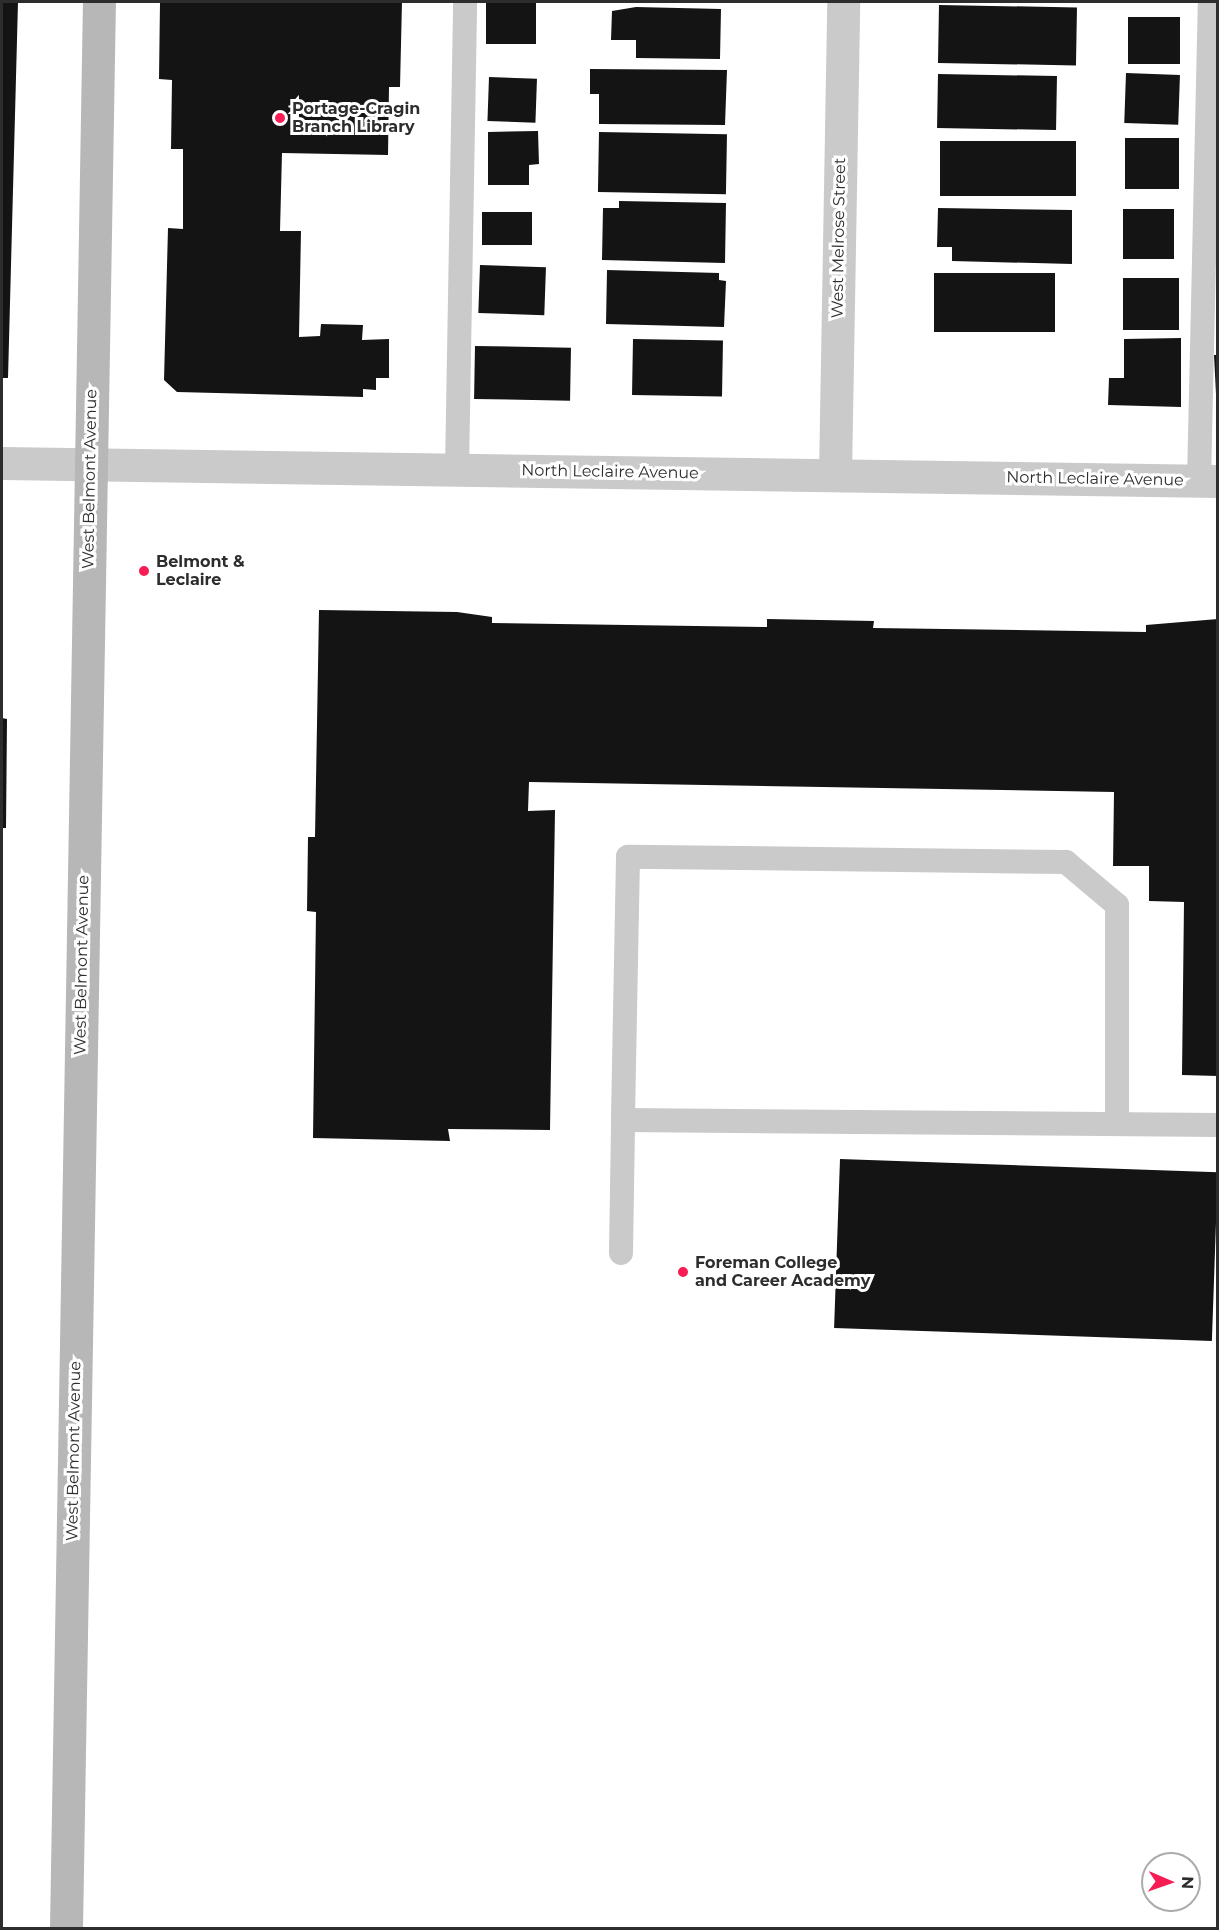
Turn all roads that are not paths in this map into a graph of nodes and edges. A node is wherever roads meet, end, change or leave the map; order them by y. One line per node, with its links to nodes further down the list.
1 (99, 2): 6 (main road, West Belmont Avenue)
2 (465, 2): 7 (lane)
3 (843, 2): 8 (street, West Melrose Street)
4 (1210, 2): 9 (lane)
5 (2, 463): 6 (street, North Leclaire Avenue)
6 (91, 463): 7 (street, North Leclaire Avenue); 14 (main road, West Belmont Avenue)
7 (457, 470): 8 (street, North Leclaire Avenue)
8 (835, 475): 9 (street, North Leclaire Avenue)
9 (1208, 480)
10 (623, 1120): 11 (lane); 11 (lane); 13 (lane)
11 (1118, 1122): 12 (lane)
12 (1218, 1125)
13 (621, 1253)
14 (66, 1929)

